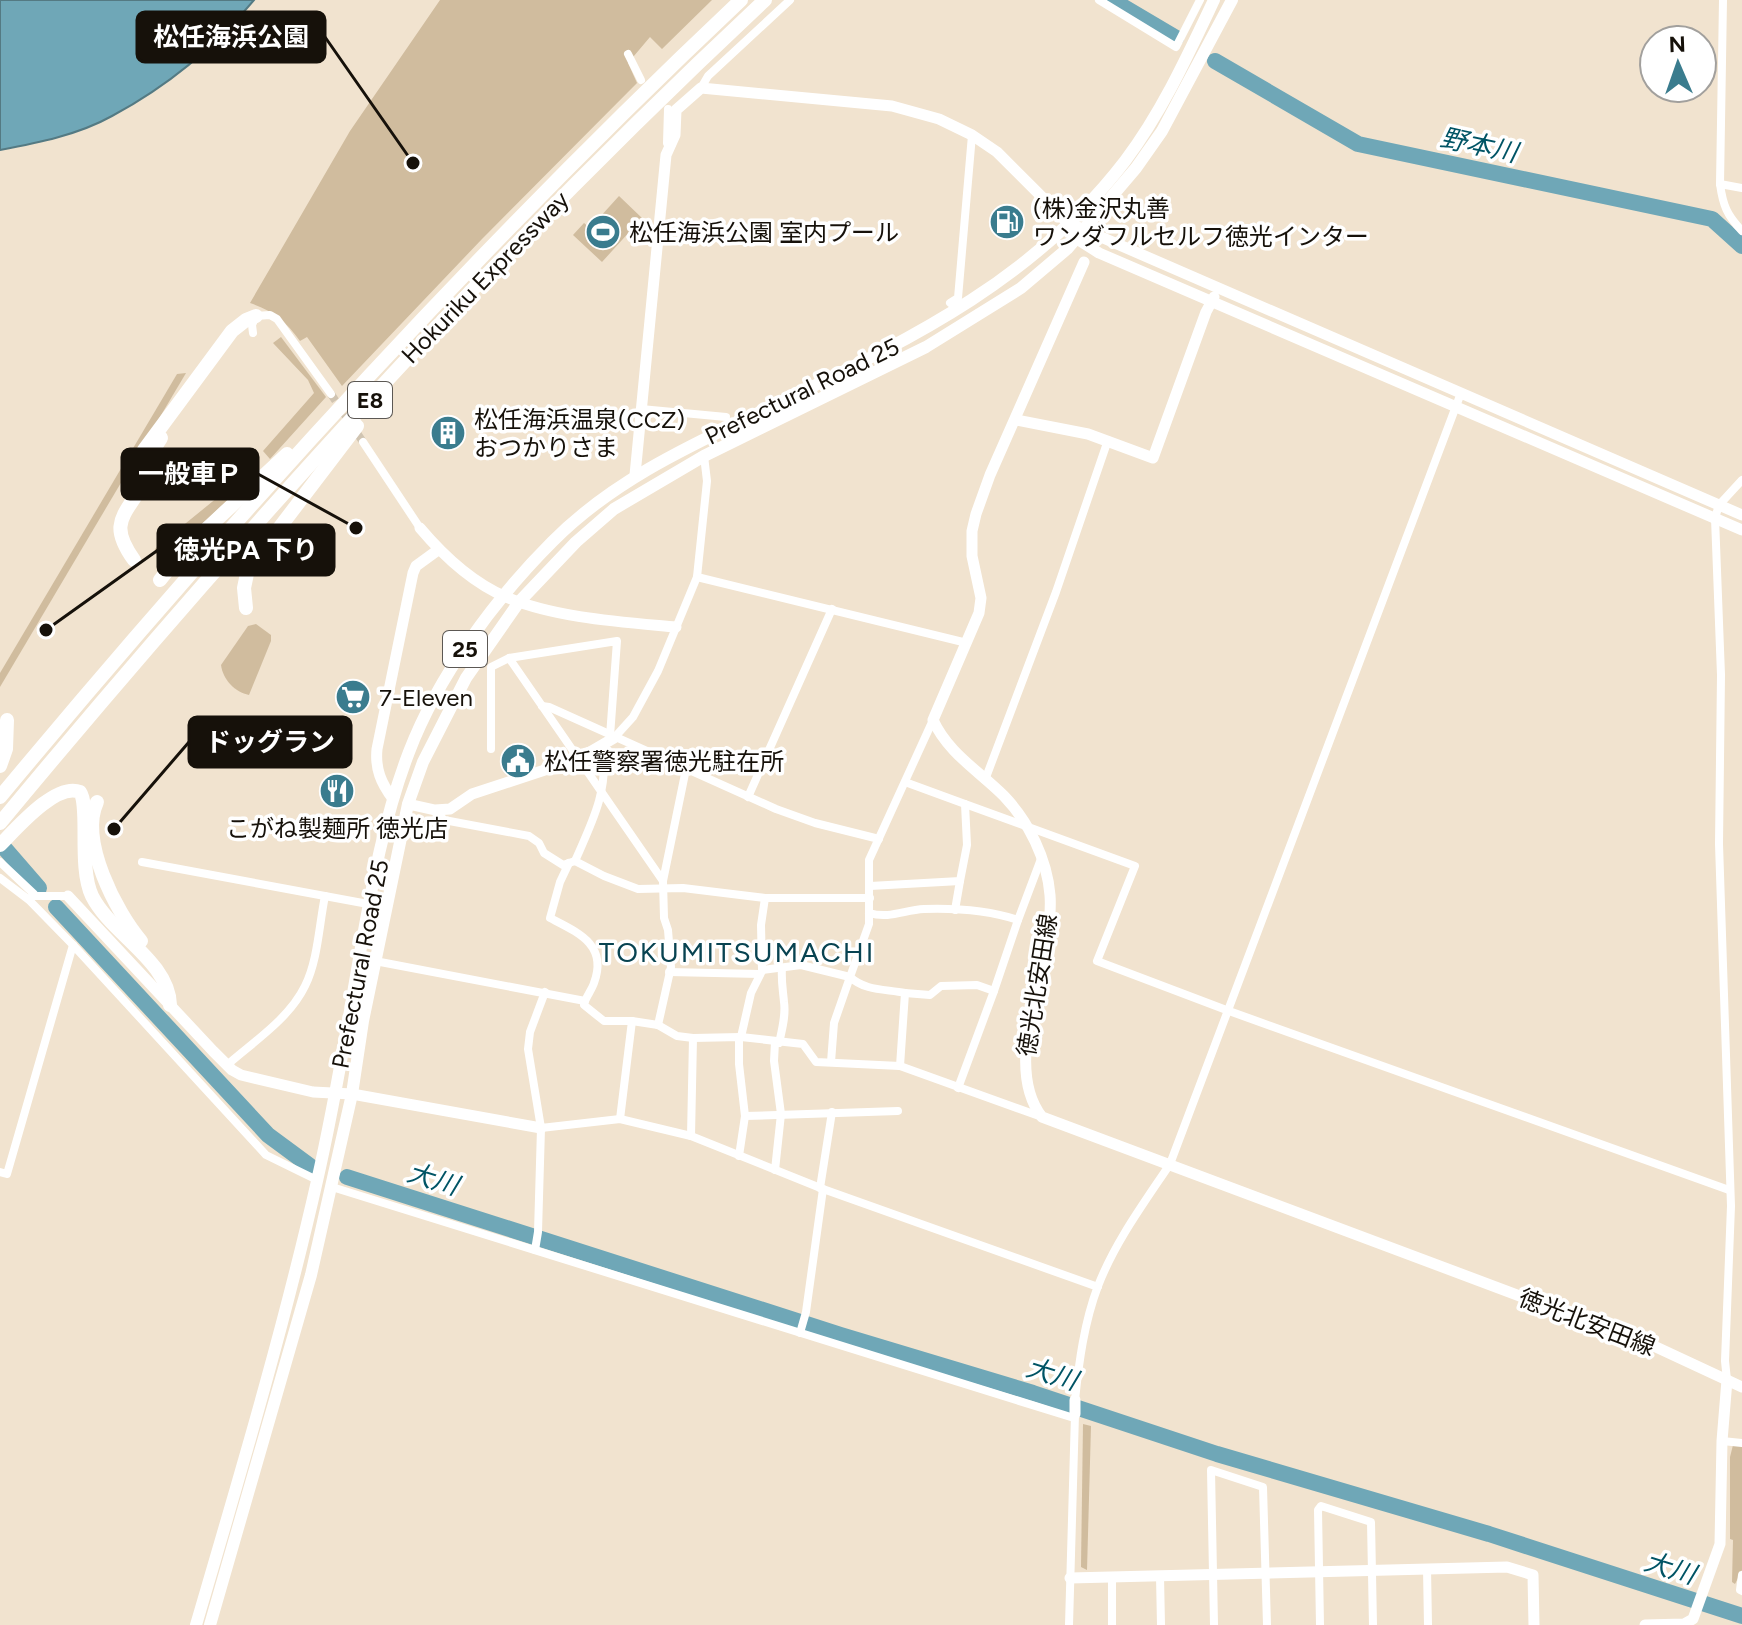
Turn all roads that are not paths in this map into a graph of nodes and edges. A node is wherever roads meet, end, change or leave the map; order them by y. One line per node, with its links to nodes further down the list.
1 (741, 0): 22 (highway, Hokuriku Expressway / E8)
2 (765, 0): 25 (highway, Hokuriku Expressway / E8)
3 (790, 0): 11 (street)
4 (1099, 0): 5 (street)
5 (1200, 0)
6 (1214, 0): 17 (main road, Prefectural Road 25 / 25)
7 (1232, 0): 19 (main road, Prefectural Road 25 / 25)
8 (1723, 0): 15 (street)
9 (628, 54): 10 (street)
10 (641, 80)
11 (701, 88): 13 (street); 14 (street)
12 (668, 109): 14 (street)
13 (972, 135): 17 (street); 24 (street)
14 (673, 144): 31 (street)
15 (1720, 184): 16 (street); 18 (street)
16 (1742, 188)
17 (1070, 225): 19 (street); 38 (main road, Prefectural Road 25 / 25)
18 (1742, 231)
19 (1080, 234): 21 (street); 23 (street); 36 (main road, Prefectural Road 25 / 25)
20 (1084, 262): 33 (street)
21 (1219, 288): 23 (street); 28 (street)
22 (443, 297): 48 (highway); 69 (highway, Hokuriku Expressway / E8)
23 (1212, 301): 30 (street); 34 (street)
24 (950, 303)
25 (454, 308): 51 (highway); 76 (highway, Hokuriku Expressway / E8)
26 (256, 316): 27 (street); 29 (street); 37 (highway); 46 (highway)
27 (253, 333)
28 (1461, 393): 30 (street); 40 (street)
29 (331, 394)
30 (1454, 407): 42 (street); 108 (street)
31 (641, 409): 32 (street); 38 (street)
32 (726, 417)
33 (1016, 420): 34 (street); 56 (street)
34 (1108, 440): 66 (street)
35 (363, 442): 43 (street)
36 (704, 456): 47 (street); 50 (main road, Prefectural Road 25 / 25)
37 (185, 461)
38 (635, 475): 49 (main road, Prefectural Road 25 / 25)
39 (1742, 480): 40 (street)
40 (1719, 505): 41 (street); 42 (street)
41 (1742, 515)
42 (1715, 518): 44 (street); 135 (street)
43 (420, 528): 45 (street)
44 (1742, 530)
45 (438, 550): 49 (street); 71 (street)
46 (134, 560)
47 (697, 577): 52 (street); 54 (street)
48 (160, 580)
49 (503, 596): 50 (street); 71 (main road, Prefectural Road 25 / 25)
50 (519, 602): 53 (street); 73 (main road, Prefectural Road 25 / 25)
51 (246, 608)
52 (832, 609): 56 (street); 70 (street)
53 (618, 621): 54 (street); 55 (street)
54 (676, 627): 61 (street)
55 (617, 641): 57 (street); 61 (street)
56 (967, 643): 60 (street)
57 (509, 658): 58 (street); 62 (street)
58 (542, 706): 61 (street); 63 (street)
59 (7, 720): 64 (highway)
60 (933, 720): 66 (street, 徳光北安田線); 67 (street)
61 (610, 740): 63 (street); 65 (street); 68 (street)
62 (491, 749)
63 (578, 759): 68 (street); 75 (street)
64 (0, 766)
65 (686, 769): 70 (street); 86 (street)
66 (985, 780): 77 (street, 徳光北安田線)
67 (905, 782): 74 (street); 78 (street)
68 (602, 794): 83 (street); 86 (street)
69 (0, 797)
70 (748, 797): 78 (street)
71 (393, 799): 93 (main road, Prefectural Road 25 / 25)
72 (97, 802): 107 (highway)
73 (408, 804): 75 (street); 98 (main road, Prefectural Road 25 / 25)
74 (965, 804): 77 (street); 85 (street)
75 (435, 810): 83 (street)
76 (0, 823)
77 (1026, 824): 80 (street, 徳光北安田線); 108 (street)
78 (879, 839): 87 (street)
79 (4, 842): 107 (highway)
80 (1041, 859): 96 (street); 124 (street, 徳光北安田線)
81 (0, 862): 90 (street)
82 (142, 862): 89 (street)
83 (572, 862): 86 (street); 106 (street)
84 (0, 878): 90 (street)
85 (960, 881): 87 (street); 94 (street)
86 (663, 885): 91 (street); 100 (street)
87 (870, 886): 92 (street)
88 (68, 896): 90 (street); 107 (street)
89 (325, 896): 93 (street); 115 (street)
90 (31, 897): 97 (street)
91 (765, 898): 92 (street); 101 (street)
92 (870, 898): 95 (street)
93 (368, 904): 118 (main road, Prefectural Road 25 / 25)
94 (955, 910): 95 (street); 96 (street)
95 (869, 913): 102 (street)
96 (1018, 920): 103 (street)
97 (73, 945): 131 (street); 132 (street)
98 (375, 961): 104 (street); 119 (main road, Prefectural Road 25 / 25)
99 (782, 968): 101 (street); 102 (street); 113 (street)
100 (669, 972): 101 (street); 110 (street)
101 (761, 972): 111 (street)
102 (850, 977): 105 (street); 114 (street)
103 (994, 991): 105 (street); 117 (street)
104 (545, 992): 106 (street); 126 (street)
105 (905, 993): 116 (street)
106 (585, 1001): 109 (street)
107 (170, 1005): 115 (street)
108 (1229, 1011): 129 (street); 135 (street)
109 (632, 1021): 110 (street); 125 (street)
110 (658, 1025): 112 (street)
111 (740, 1037): 112 (street); 113 (street); 123 (street)
112 (693, 1038): 127 (street)
113 (777, 1043): 114 (street); 122 (street)
114 (831, 1062): 116 (street)
115 (227, 1065): 118 (street)
116 (900, 1066): 117 (street)
117 (958, 1088): 124 (street)
118 (335, 1093): 119 (street); 132 (main road, Prefectural Road 25 / 25)
119 (352, 1094): 126 (street); 133 (main road, Prefectural Road 25 / 25)
120 (898, 1111): 121 (street)
121 (832, 1112): 122 (street); 134 (street)
122 (781, 1114): 123 (street); 130 (street)
123 (745, 1116): 128 (street)
124 (1042, 1117): 129 (street, 徳光北安田線)
125 (620, 1119): 126 (street); 127 (street)
126 (541, 1128): 136 (street)
127 (691, 1136): 128 (street)
128 (739, 1156): 130 (street)
129 (1170, 1164): 137 (street); 139 (street, 徳光北安田線)
130 (775, 1170): 134 (street)
131 (0, 1172)
132 (317, 1180): 156 (main road, Prefectural Road 25 / 25)
133 (332, 1187): 136 (street); 157 (main road, Prefectural Road 25 / 25)
134 (821, 1188): 137 (street); 138 (street)
135 (1729, 1190): 139 (street)
136 (535, 1247): 138 (street)
137 (1098, 1287): 141 (street)
138 (802, 1324): 142 (street)
139 (1727, 1380): 140 (street, 徳光北安田線); 143 (street)
140 (1742, 1387)
141 (1075, 1400): 142 (street)
142 (1075, 1416): 153 (street)
143 (1722, 1441): 144 (street); 155 (street)
144 (1742, 1443)
145 (1427, 1568): 146 (street); 165 (street); 166 (street)
146 (1372, 1569): 147 (street); 147 (street); 164 (street)
147 (1318, 1571): 148 (street); 163 (street)
148 (1266, 1572): 149 (street); 149 (street); 162 (street)
149 (1213, 1574): 151 (street); 161 (street)
150 (1742, 1575): 154 (street)
151 (1160, 1576): 152 (street); 160 (street)
152 (1112, 1577): 153 (street); 159 (street)
153 (1070, 1578): 158 (street)
154 (1742, 1591)
155 (1695, 1618): 167 (street)
156 (196, 1625)
157 (210, 1625)
158 (1069, 1625)
159 (1112, 1625)
160 (1161, 1625)
161 (1214, 1625)
162 (1267, 1625)
163 (1320, 1625)
164 (1373, 1625)
165 (1428, 1625)
166 (1534, 1625)
167 (1645, 1625)

